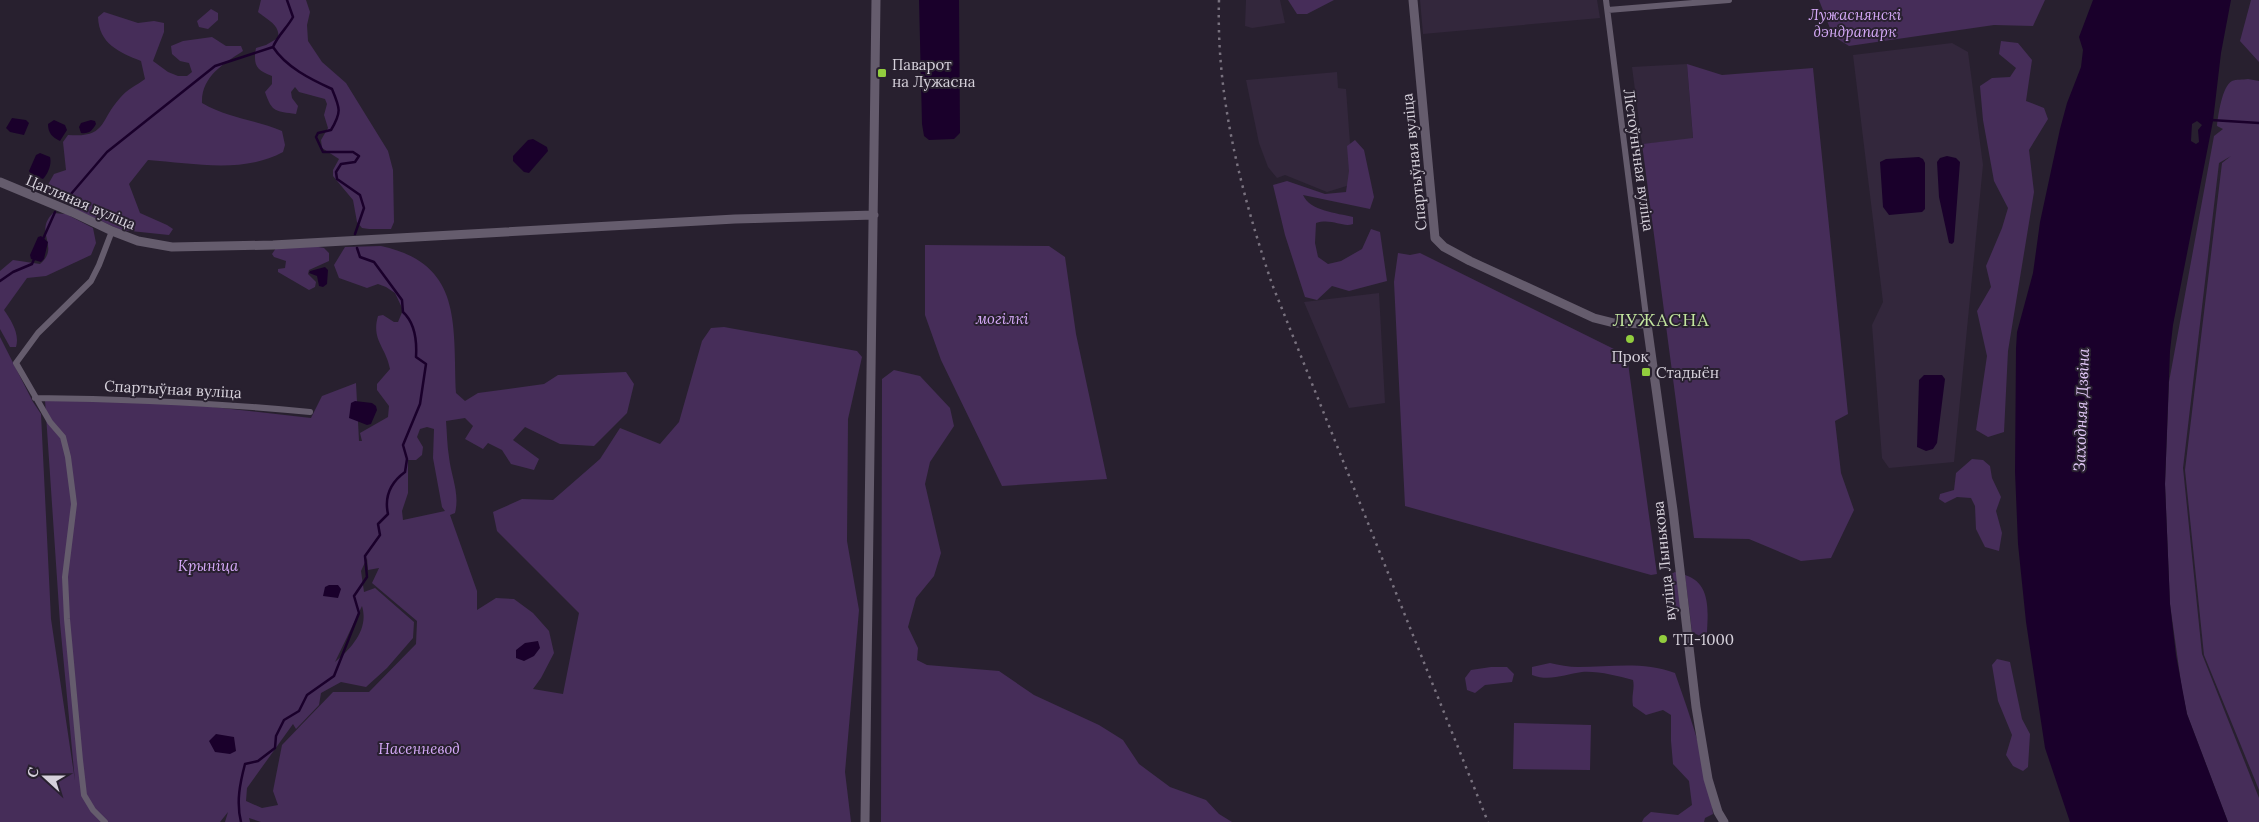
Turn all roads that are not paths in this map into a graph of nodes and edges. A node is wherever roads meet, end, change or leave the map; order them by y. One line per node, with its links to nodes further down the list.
1 (876, 0): 7 (street)
2 (1413, 0): 9 (street, Спартыўная вуліца)
3 (1606, 0): 5 (street, Лістоўнічная вуліца)
4 (1728, 0): 5 (street)
5 (1608, 10): 9 (street, Лістоўнічная вуліца)
6 (0, 182): 8 (street, Цагляная вуліца)
7 (874, 215): 8 (street, Цагляная вуліца); 13 (street)
8 (112, 232): 10 (street)
9 (1647, 324): 14 (street, вуліца Лынькова)
10 (35, 398): 11 (street, Спартыўная вуліца); 12 (street)
11 (310, 412)
12 (105, 822)
13 (865, 822)
14 (1724, 822)

